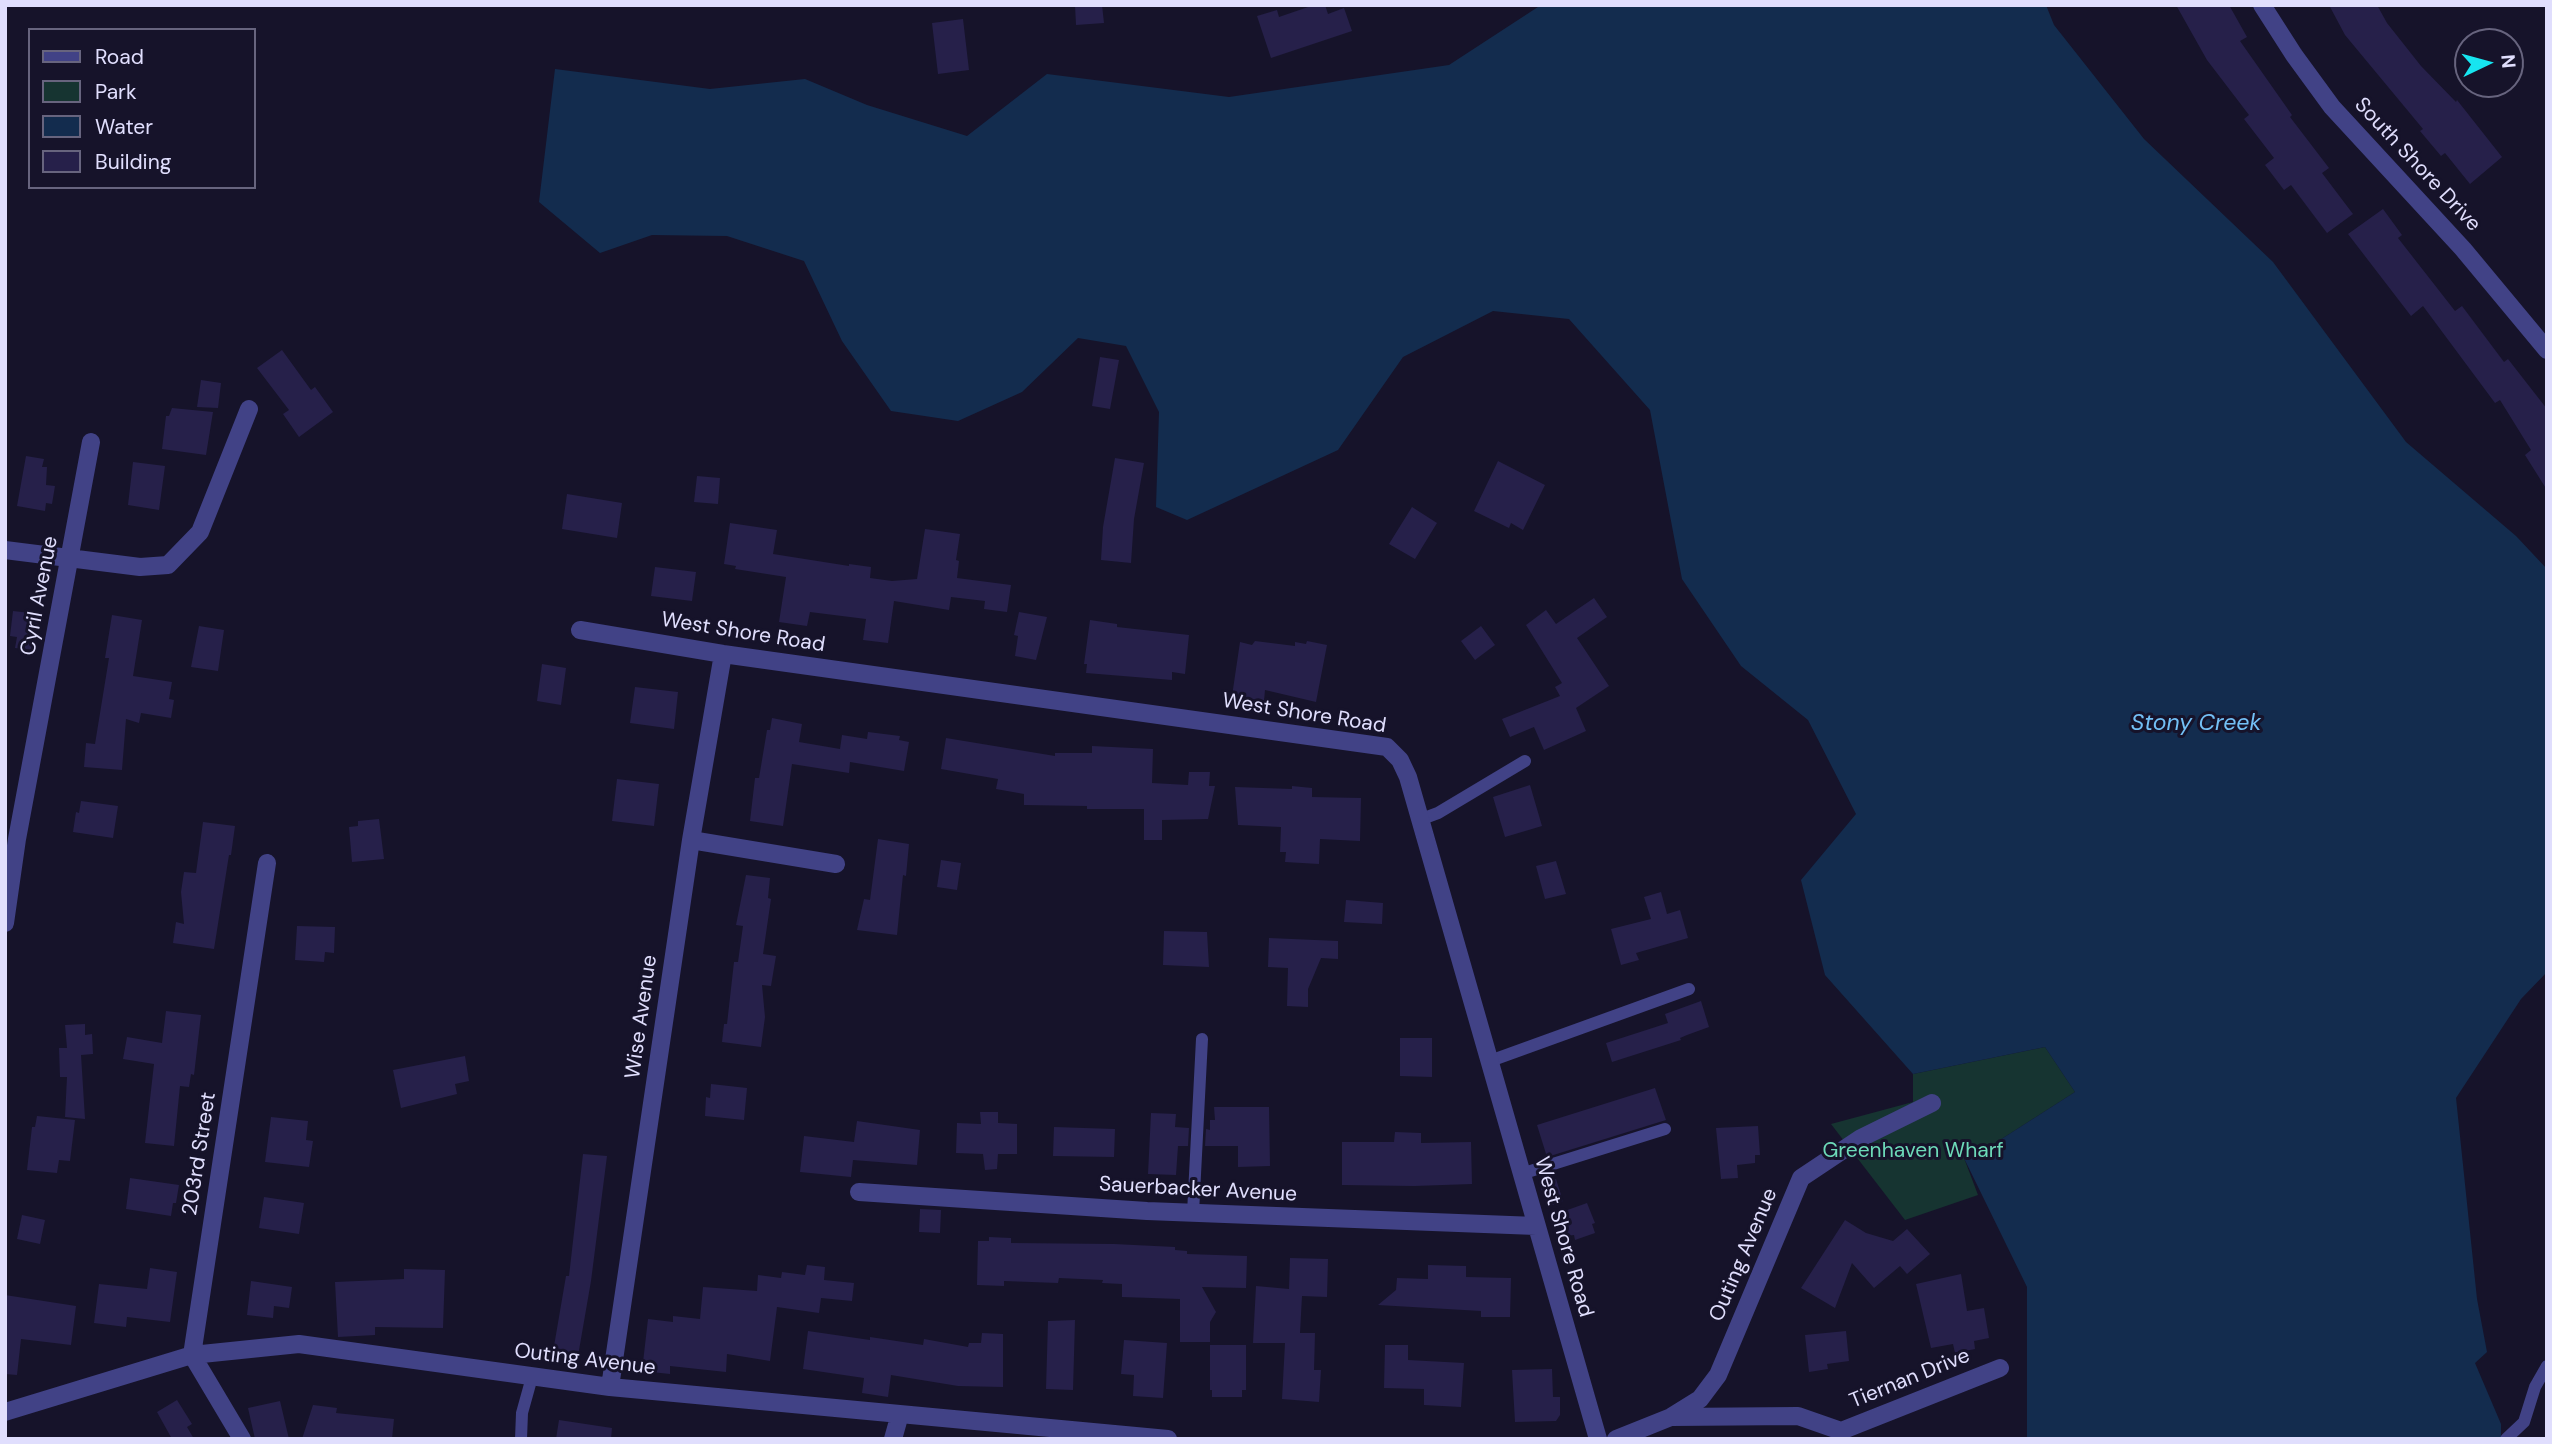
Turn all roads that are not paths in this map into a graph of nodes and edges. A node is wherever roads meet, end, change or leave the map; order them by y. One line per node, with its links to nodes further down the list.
1 (2262, 5): 2 (street, South Shore Drive)
2 (2547, 350)
3 (249, 409): 6 (street)
4 (91, 442): 6 (street, Cyril Avenue)
5 (5, 550): 6 (street)
6 (70, 559): 14 (street, Cyril Avenue)
7 (580, 630): 8 (street, West Shore Road)
8 (723, 654): 10 (street, West Shore Road); 11 (street, Wise Avenue)
9 (1525, 761): 10 (lane)
10 (1419, 820): 17 (street, West Shore Road)
11 (691, 840): 13 (street); 28 (street, Wise Avenue)
12 (267, 863): 24 (street, 203rd Street)
13 (836, 864)
14 (5, 923)
15 (1689, 989): 17 (lane)
16 (1202, 1039): 22 (lane)
17 (1490, 1061): 20 (street, West Shore Road)
18 (1932, 1103): 31 (street, Outing Avenue)
19 (1665, 1129): 20 (lane)
20 (1521, 1174): 23 (street, West Shore Road)
21 (859, 1192): 22 (street, Sauerbacker Avenue)
22 (1193, 1213): 23 (street, Sauerbacker Avenue)
23 (1536, 1226): 36 (street, West Shore Road)
24 (192, 1355): 27 (street, Outing Avenue); 29 (street, Outing Avenue); 32 (street)
25 (2547, 1366): 38 (lane)
26 (2000, 1368): 31 (street, Tiernan Drive)
27 (532, 1377): 28 (street, Outing Avenue); 33 (lane)
28 (610, 1387): 30 (street, Outing Avenue)
29 (5, 1412)
30 (900, 1414): 34 (street); 35 (street, Outing Avenue)
31 (1671, 1418): 37 (street, Outing Avenue)
32 (242, 1439)
33 (521, 1439)
34 (893, 1439)
35 (1168, 1439)
36 (1598, 1439)
37 (1616, 1439)
38 (2506, 1439)

